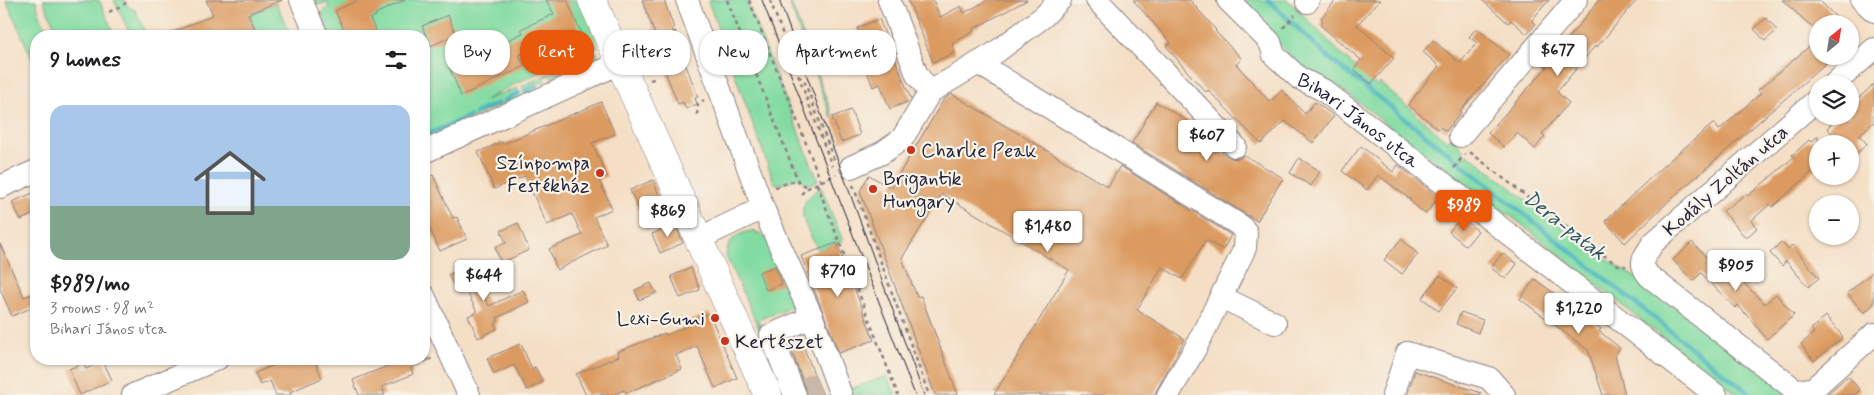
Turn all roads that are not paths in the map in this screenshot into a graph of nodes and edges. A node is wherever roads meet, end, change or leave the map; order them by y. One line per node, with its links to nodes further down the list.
1 (301, 0): 11 (street)
2 (592, 0): 12 (main road)
3 (687, 0): 26 (street)
4 (889, 0): 18 (street)
5 (1060, 0): 14 (street)
6 (1097, 0): 21 (street)
7 (1228, 0): 40 (street, Bihari János utca)
8 (1576, 0): 20 (street)
9 (1862, 0): 10 (street)
10 (1874, 11)
11 (314, 30)
12 (611, 30)
13 (1874, 49): 17 (street)
14 (978, 63): 18 (street); 28 (street)
15 (604, 72): 22 (street)
16 (635, 75): 27 (main road)
17 (1844, 75)
18 (930, 92): 23 (street)
19 (1809, 107): 32 (street, Kodály Zoltán utca)
20 (1464, 143)
21 (1235, 146)
22 (430, 149)
23 (843, 171)
24 (30, 174): 25 (street)
25 (0, 187)
26 (766, 199): 27 (street); 30 (street)
27 (698, 239): 34 (main road)
28 (1221, 297): 31 (street); 37 (street)
29 (430, 309): 36 (street)
30 (812, 317): 34 (street); 34 (street)
31 (1275, 323)
32 (1874, 334)
33 (203, 365): 35 (street)
34 (807, 390)
35 (133, 395)
36 (469, 395)
37 (1168, 395)
38 (1393, 395): 39 (street)
39 (1504, 395)
40 (1716, 395)

